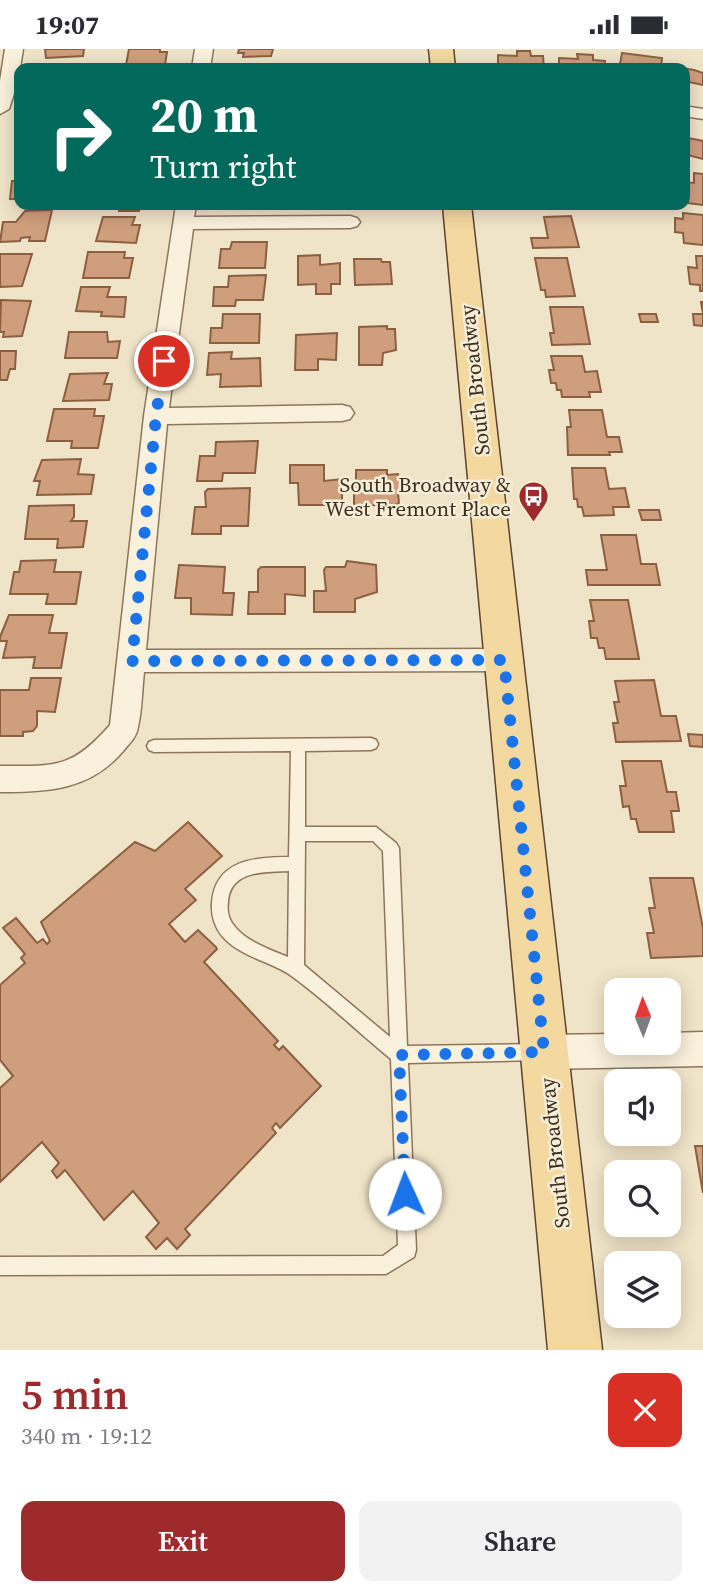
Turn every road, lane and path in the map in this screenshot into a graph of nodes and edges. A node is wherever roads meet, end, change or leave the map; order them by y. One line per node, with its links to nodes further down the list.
1 (14, 49): 2 (street)
2 (0, 109)
3 (458, 210): 8 (main road, South Broadway)
4 (185, 214): 5 (street); 7 (street)
5 (350, 222)
6 (342, 413): 7 (street)
7 (156, 416): 9 (street)
8 (504, 660): 9 (street); 18 (main road, South Broadway)
9 (132, 661): 13 (street)
10 (371, 744): 11 (lane)
11 (298, 745): 12 (lane); 14 (lane)
12 (153, 746)
13 (1, 783)
14 (297, 834): 15 (lane); 19 (lane)
15 (297, 864): 16 (lane); 16 (lane)
16 (296, 969): 19 (lane)
17 (703, 1049): 18 (street)
18 (544, 1052): 19 (lane); 21 (main road, South Broadway)
19 (399, 1055): 20 (lane)
20 (0, 1266)
21 (575, 1350)

